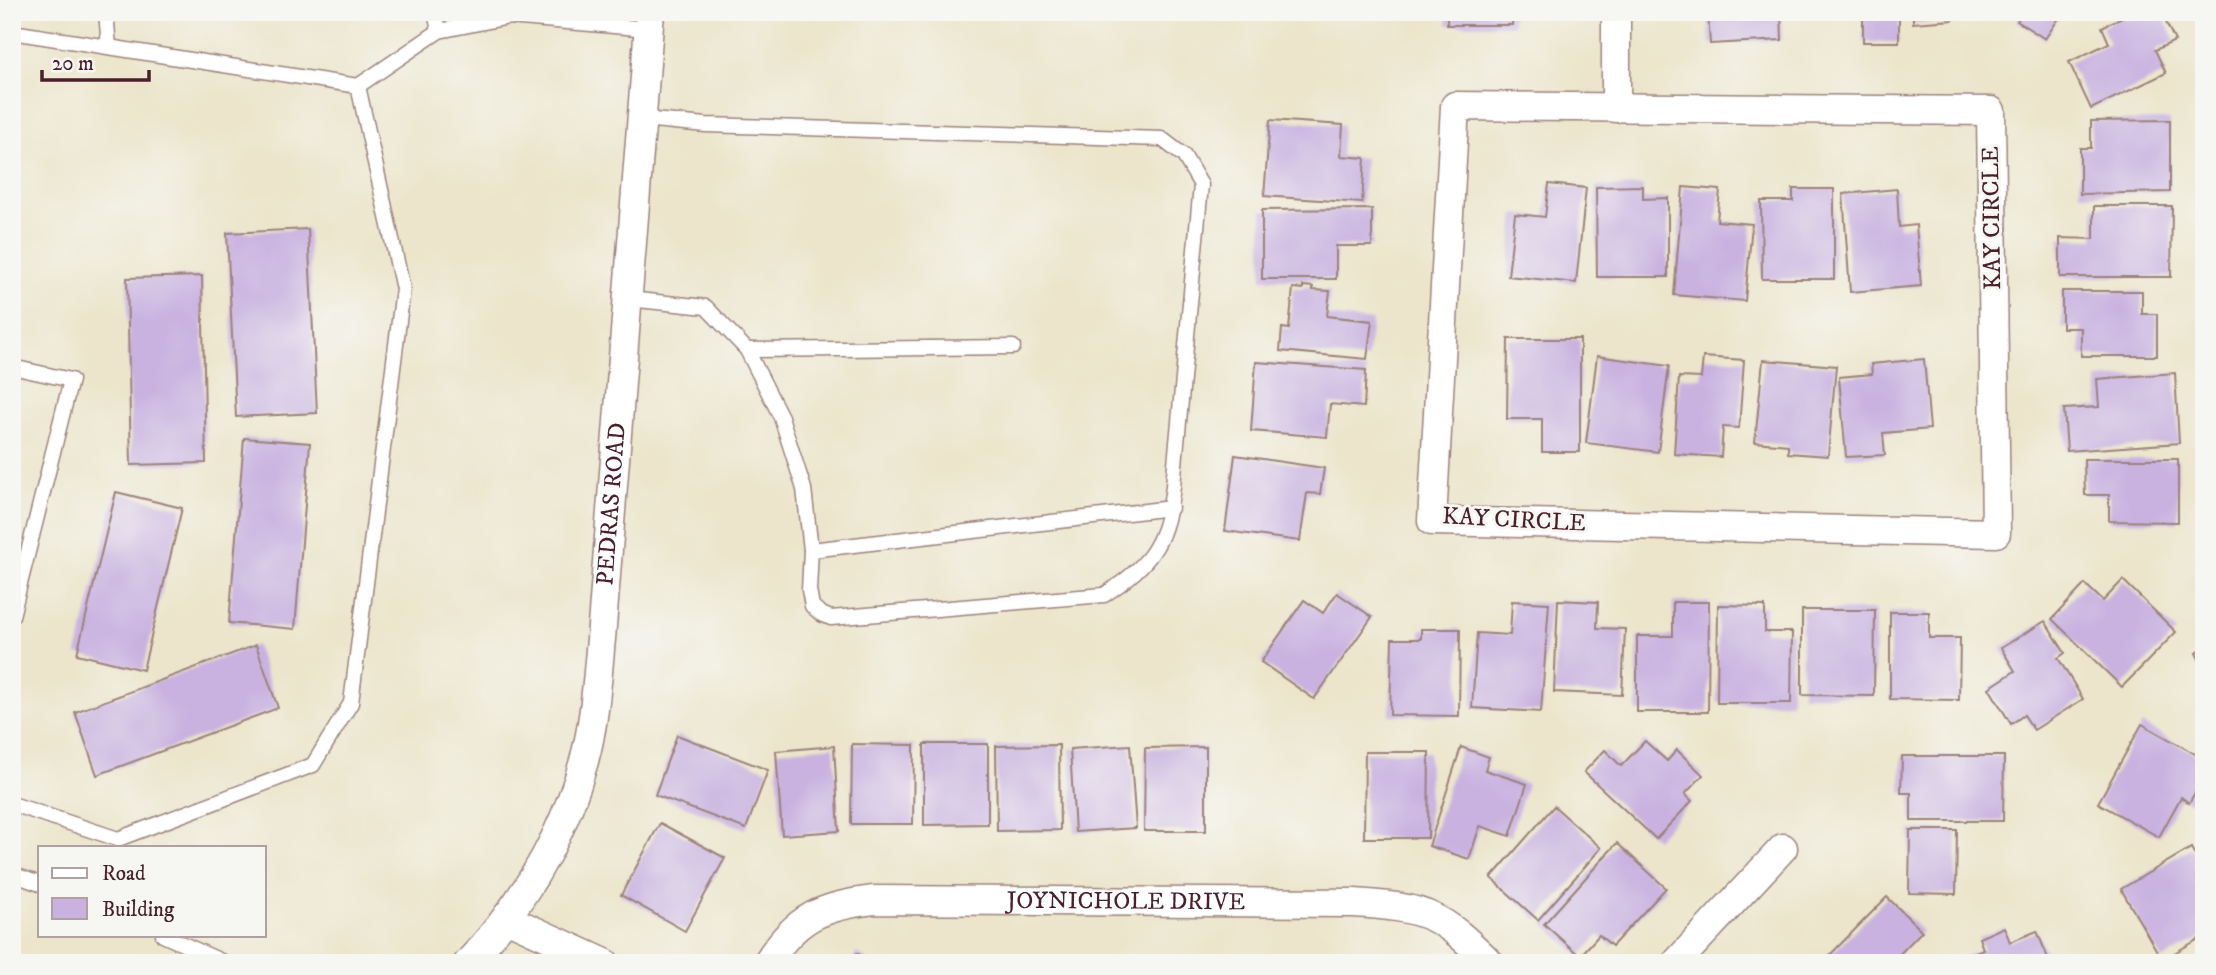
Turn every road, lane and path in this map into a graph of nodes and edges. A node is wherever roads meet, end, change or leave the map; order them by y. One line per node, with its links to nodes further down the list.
1 (106, 12): 7 (lane)
2 (435, 12): 5 (lane)
3 (1616, 12): 9 (street)
4 (650, 21): 5 (lane); 10 (street, PEDRAS ROAD)
5 (439, 31): 8 (lane)
6 (12, 32): 7 (lane)
7 (109, 47): 8 (lane)
8 (358, 86): 18 (lane)
9 (1616, 108): 9 (street, KAY CIRCLE)
10 (642, 119): 11 (street, PEDRAS ROAD); 15 (lane)
11 (628, 299): 13 (lane); 22 (street, PEDRAS ROAD)
12 (1013, 347): 13 (lane)
13 (747, 350): 16 (lane)
14 (12, 367): 17 (lane)
15 (1171, 508): 16 (lane); 16 (lane)
16 (811, 550)
17 (12, 617)
18 (12, 804)
19 (1783, 848): 29 (street)
20 (12, 874): 21 (lane)
21 (38, 883)
22 (506, 918): 25 (street, PEDRAS ROAD); 26 (street)
23 (165, 936): 24 (lane)
24 (225, 963)
25 (468, 963)
26 (605, 963)
27 (767, 963): 28 (street, JOYNICHOLE DRIVE)
28 (1490, 963)
29 (1676, 963)

